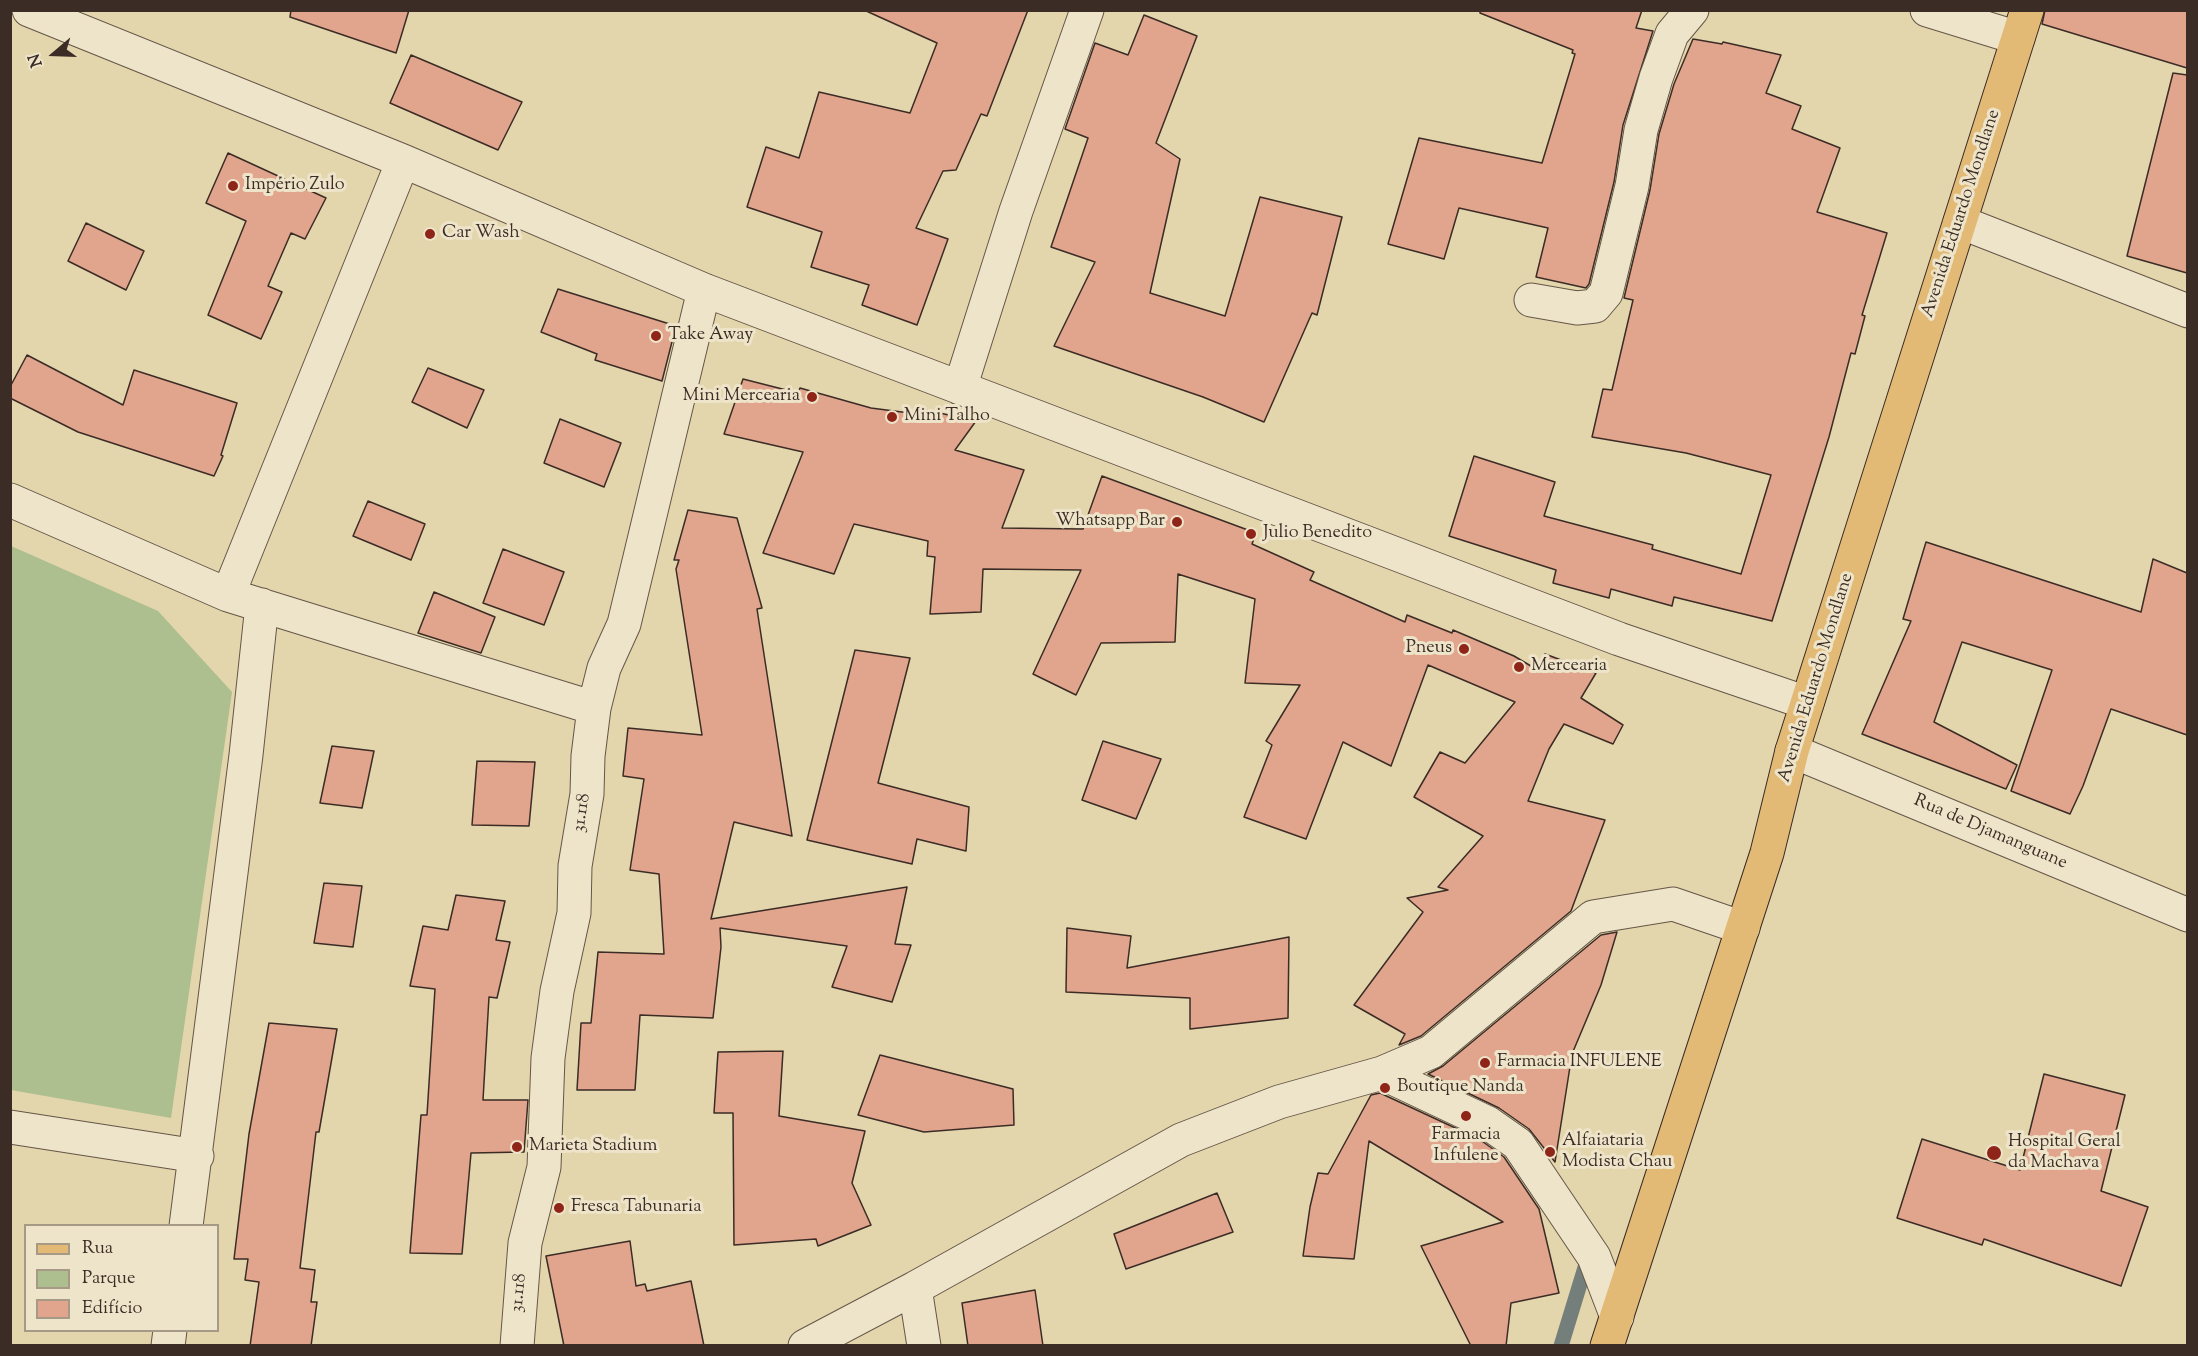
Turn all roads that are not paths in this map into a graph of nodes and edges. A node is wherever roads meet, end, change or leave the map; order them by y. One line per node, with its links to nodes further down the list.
1 (29, 10): 6 (street)
2 (1087, 10): 11 (street)
3 (1692, 10): 9 (street)
4 (1928, 10): 5 (street)
5 (2022, 24): 7 (main road, Avenida Eduardo Mondlane)
6 (403, 161): 8 (street); 13 (street)
7 (1960, 222): 10 (street); 15 (main road, Avenida Eduardo Mondlane)
8 (704, 290): 11 (street); 16 (street, 31.118)
9 (1531, 300)
10 (2187, 311)
11 (960, 388): 15 (street)
12 (10, 500): 13 (street)
13 (228, 595): 14 (street)
14 (262, 605): 16 (street); 22 (street)
15 (1808, 703): 17 (main road, Avenida Eduardo Mondlane)
16 (594, 708): 26 (street, 31.118)
17 (1792, 751): 18 (street, Rua de Djamanguane); 19 (main road, Avenida Eduardo Mondlane)
18 (2187, 915)
19 (1743, 928): 20 (street); 25 (main road, Avenida Eduardo Mondlane)
20 (1382, 1073): 24 (street); 25 (street)
21 (10, 1127): 22 (street)
22 (196, 1156): 23 (street)
23 (186, 1224)
24 (915, 1288): 27 (street); 28 (street)
25 (1612, 1331)
26 (517, 1346)
27 (805, 1346)
28 (924, 1346)

